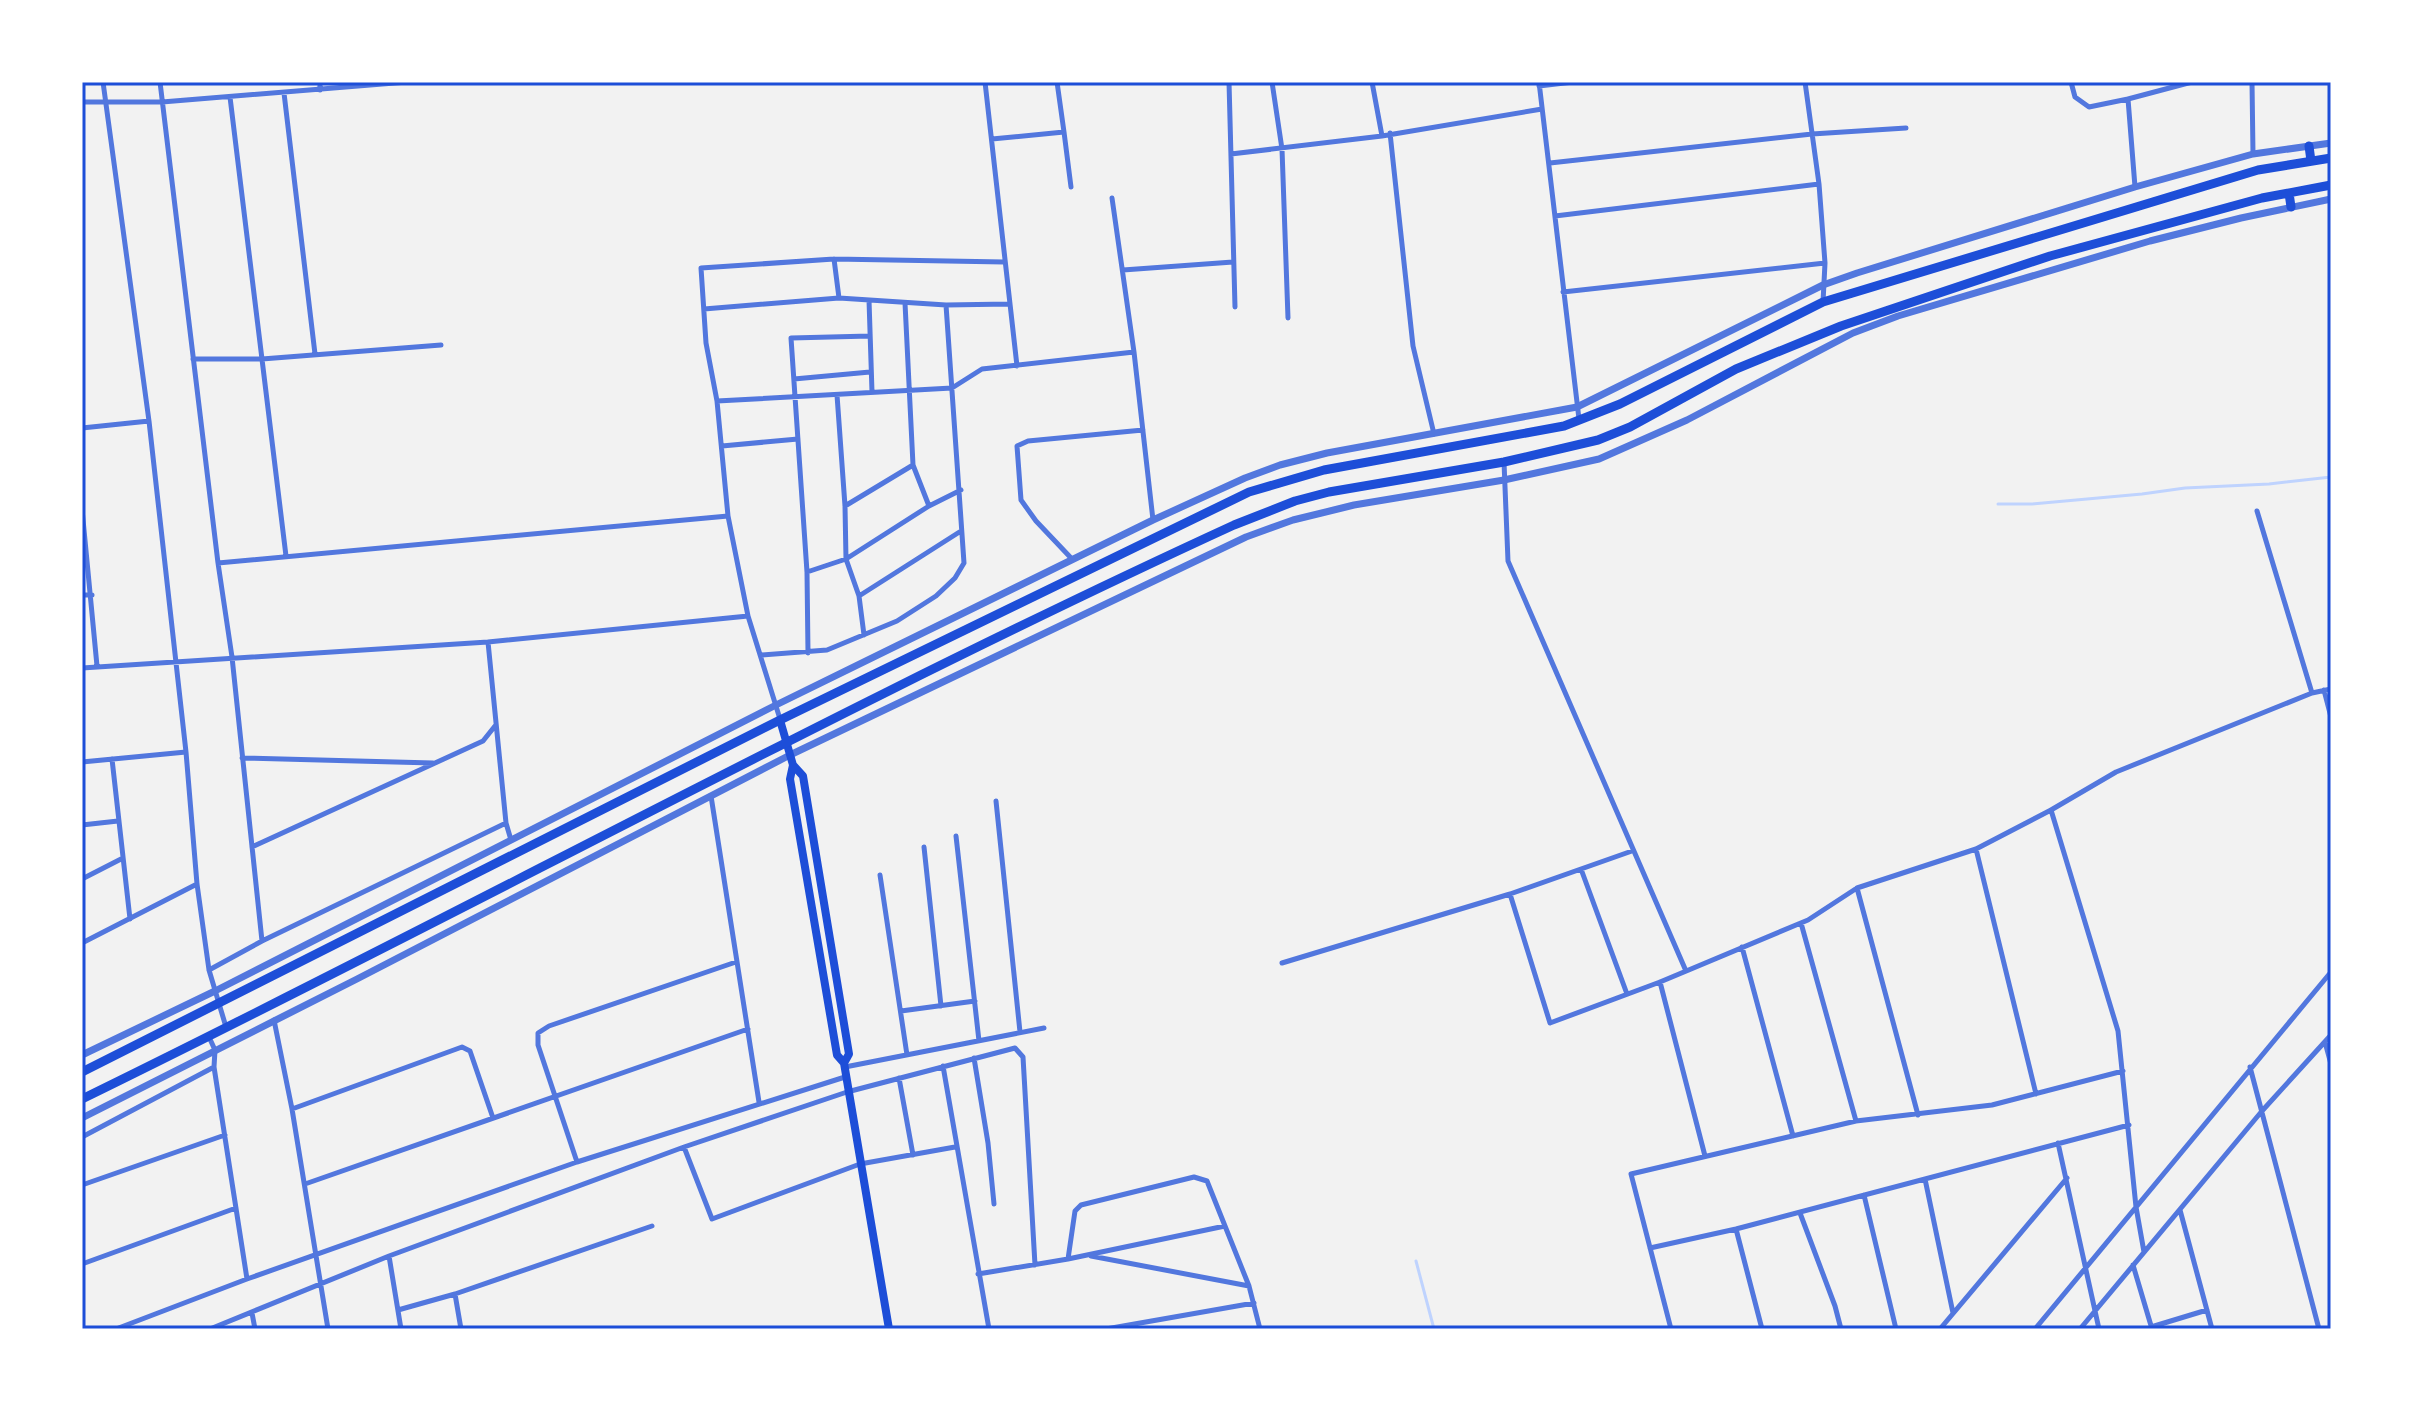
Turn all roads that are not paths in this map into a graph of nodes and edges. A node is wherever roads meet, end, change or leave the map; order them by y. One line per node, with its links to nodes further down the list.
1 (103, 82): 21 (street)
2 (160, 82): 23 (street)
3 (320, 82): 17 (street)
4 (407, 82): 15 (street)
5 (985, 82): 30 (street)
6 (1057, 82): 26 (street)
7 (1229, 82): 34 (street)
8 (1272, 82): 33 (street)
9 (1372, 82): 29 (street)
10 (1573, 82): 16 (street)
11 (1805, 82): 28 (street)
12 (2071, 82): 20 (street)
13 (2192, 82): 20 (street)
14 (2252, 82): 35 (street)
15 (396, 83): 17 (street)
16 (1539, 84): 24 (street)
17 (320, 90): 18 (street)
18 (284, 93): 19 (street); 69 (street)
19 (230, 97): 23 (street); 71 (street)
20 (2128, 99): 42 (street)
21 (105, 100): 22 (street); 23 (street); 82 (street)
22 (82, 102)
23 (162, 102): 70 (street)
24 (1542, 109): 27 (street); 38 (street)
25 (1906, 128): 28 (street)
26 (1064, 132): 30 (street); 41 (street)
27 (1390, 133): 29 (street); 86 (street)
28 (1812, 134): 38 (street); 39 (street)
29 (1382, 136): 33 (street)
30 (992, 139): 51 (street)
31 (2331, 143): 32 (street)
32 (2309, 146): 35 (street); 37 (highway)
33 (1282, 149): 34 (street); 65 (street)
34 (1231, 154): 52 (street)
35 (2253, 154): 42 (street)
36 (2331, 158): 37 (highway)
37 (2311, 161): 59 (highway)
38 (1550, 163): 47 (street)
39 (1819, 184): 47 (street); 53 (street)
40 (2331, 185): 43 (highway)
41 (1071, 187)
42 (2135, 187): 55 (street)
43 (2289, 193): 46 (highway); 48 (highway)
44 (1112, 198): 54 (street)
45 (2331, 199): 46 (street)
46 (2291, 207): 49 (street)
47 (1555, 216): 56 (street)
48 (2148, 230): 49 (highway); 89 (highway)
49 (2150, 241): 91 (street)
50 (834, 259): 51 (street); 57 (street); 64 (street)
51 (1004, 262): 61 (street)
52 (1234, 262): 54 (street); 63 (street)
53 (1825, 263): 55 (street); 56 (street)
54 (1123, 270): 68 (street)
55 (1823, 285): 59 (street); 81 (street)
56 (1563, 292): 81 (street)
57 (839, 298): 58 (street); 64 (street)
58 (869, 300): 60 (street); 66 (street)
59 (1823, 302): 83 (highway)
60 (905, 303): 62 (street); 76 (street)
61 (1009, 304): 62 (street); 72 (street)
62 (946, 305): 75 (street)
63 (1235, 307)
64 (704, 309): 80 (street)
65 (1288, 318)
66 (870, 336): 73 (street); 74 (street)
67 (441, 345): 69 (street)
68 (1134, 352): 72 (street); 85 (street)
69 (315, 354): 71 (street)
70 (193, 359): 71 (street); 104 (street)
71 (262, 359): 101 (street)
72 (1017, 366): 75 (street)
73 (870, 372): 74 (street); 77 (street)
74 (794, 379): 79 (street)
75 (952, 388): 76 (street); 92 (street)
76 (910, 391): 77 (street); 90 (street)
77 (872, 392): 78 (street)
78 (837, 395): 79 (street); 93 (street)
79 (796, 396): 80 (street); 87 (street)
80 (717, 401): 88 (street)
81 (1577, 407): 83 (street); 86 (street)
82 (149, 421): 84 (street); 115 (street)
83 (1579, 421): 122 (highway)
84 (82, 428)
85 (1143, 430): 98 (street); 103 (street)
86 (1434, 434): 98 (street)
87 (798, 439): 88 (street); 105 (street)
88 (722, 446): 97 (street)
89 (1504, 462): 91 (street); 124 (highway)
90 (913, 465): 93 (street); 94 (street)
91 (1504, 480): 128 (street); 142 (street)
92 (961, 490): 94 (street); 99 (street)
93 (845, 506): 102 (street)
94 (929, 506): 102 (street)
95 (82, 509): 100 (street)
96 (2257, 511): 119 (street)
97 (728, 516): 101 (street); 109 (street)
98 (1153, 520): 103 (street)
99 (962, 530): 108 (street); 110 (street)
100 (84, 538): 107 (street)
101 (286, 557): 104 (street)
102 (846, 559): 105 (street); 108 (street)
103 (1073, 560): 120 (street)
104 (218, 563): 114 (street)
105 (807, 572): 112 (street)
106 (82, 595): 107 (street)
107 (92, 595): 116 (street)
108 (859, 596): 110 (street)
109 (748, 616): 111 (street); 113 (street)
110 (864, 635): 112 (street)
111 (488, 642): 114 (street); 123 (street)
112 (808, 653): 113 (street)
113 (761, 655): 120 (street)
114 (232, 657): 115 (street); 126 (street)
115 (175, 660): 116 (street); 125 (street)
116 (97, 666): 117 (street)
117 (82, 668)
118 (2328, 690): 119 (street); 121 (street)
119 (2312, 693): 133 (street)
120 (776, 705): 122 (street); 138 (street)
121 (2331, 717)
122 (780, 720): 124 (main road); 164 (highway)
123 (495, 726): 130 (street); 135 (street)
124 (787, 743): 128 (main road); 168 (highway)
125 (186, 752): 127 (street); 147 (street)
126 (242, 758): 130 (street); 139 (street)
127 (112, 759): 129 (street); 134 (street)
128 (791, 760): 131 (street); 184 (main road)
129 (82, 762)
130 (434, 763): 139 (street)
131 (711, 796): 155 (street); 167 (street)
132 (996, 801): 171 (street)
133 (2051, 810): 141 (street); 185 (street)
134 (118, 821): 136 (street); 143 (street)
135 (506, 823): 138 (street); 152 (street)
136 (82, 825)
137 (956, 836): 163 (street)
138 (511, 840): 161 (street)
139 (252, 847): 152 (street)
140 (924, 847): 165 (street)
141 (1976, 849): 148 (street); 189 (street)
142 (1632, 851): 144 (street); 158 (street)
143 (123, 858): 146 (street); 150 (street)
144 (1581, 869): 149 (street); 162 (street)
145 (880, 875): 166 (street)
146 (82, 879)
147 (197, 884): 150 (street); 157 (street)
148 (1857, 888): 151 (street); 195 (street)
149 (1510, 894): 156 (street); 162 (street)
150 (130, 919): 153 (street)
151 (1801, 923): 154 (street); 198 (street)
152 (262, 941): 157 (street)
153 (82, 943)
154 (1742, 947): 158 (street); 201 (street)
155 (736, 962): 170 (street); 190 (street)
156 (1282, 963)
157 (209, 970): 161 (street)
158 (1686, 971): 160 (street)
159 (2331, 972): 182 (street)
160 (1660, 982): 162 (street); 207 (street)
161 (215, 991): 164 (street); 177 (street)
162 (1627, 994)
163 (975, 1001): 165 (street); 174 (street)
164 (219, 1005): 168 (street); 186 (highway)
165 (941, 1006): 166 (street)
166 (901, 1011): 178 (street)
167 (274, 1020): 176 (street); 193 (street)
168 (226, 1027): 173 (highway)
169 (1044, 1028): 171 (street)
170 (748, 1029): 190 (street); 192 (street)
171 (1020, 1032): 174 (street)
172 (2331, 1035): 175 (street)
173 (209, 1037): 176 (street); 191 (highway)
174 (979, 1041): 178 (street)
175 (2325, 1041): 180 (street); 194 (street)
176 (215, 1050): 183 (street); 196 (street)
177 (82, 1055)
178 (907, 1055): 184 (street)
179 (974, 1058): 181 (street); 215 (street); 230 (street)
180 (2331, 1064)
181 (943, 1066): 187 (street); 205 (street)
182 (2250, 1066): 194 (street); 216 (street)
183 (214, 1067): 200 (street); 202 (street)
184 (844, 1069): 188 (main road); 192 (street)
185 (2123, 1071): 189 (street); 199 (street)
186 (82, 1072)
187 (899, 1078): 188 (street); 206 (street)
188 (847, 1092): 204 (street); 209 (main road)
189 (2036, 1094): 195 (street)
190 (555, 1096): 197 (street); 208 (street)
191 (82, 1099)
192 (759, 1102): 208 (street)
193 (292, 1109): 197 (street); 212 (street)
194 (2262, 1111): 218 (street); 264 (street)
195 (1918, 1115): 198 (street)
196 (82, 1118)
197 (493, 1118): 212 (street)
198 (1856, 1121): 201 (street)
199 (2129, 1125): 203 (street); 216 (street)
200 (225, 1135): 213 (street); 217 (street)
201 (1793, 1136): 207 (street)
202 (82, 1137)
203 (2058, 1143): 210 (street); 211 (street)
204 (684, 1147): 209 (street); 227 (street)
205 (955, 1147): 206 (street); 233 (street)
206 (913, 1155): 209 (street)
207 (1705, 1156): 223 (street)
208 (577, 1162): 226 (street)
209 (860, 1164): 251 (main road)
210 (2067, 1178): 232 (street); 243 (street)
211 (1925, 1179): 214 (street); 243 (street)
212 (305, 1184): 226 (street)
213 (82, 1185)
214 (1864, 1195): 219 (street); 258 (street)
215 (994, 1204)
216 (2136, 1207): 224 (street); 232 (street)
217 (236, 1208): 229 (street); 234 (street)
218 (2179, 1209): 224 (street); 240 (street)
219 (1800, 1213): 222 (street); 257 (street)
220 (652, 1226): 237 (street)
221 (1225, 1226): 225 (street); 228 (street); 236 (street)
222 (1736, 1229): 223 (street); 256 (street)
223 (1650, 1248): 255 (street)
224 (2144, 1252): 231 (street)
225 (1086, 1255): 228 (street); 236 (street)
226 (317, 1256): 234 (street); 235 (street)
227 (389, 1256): 235 (street); 239 (street)
228 (1068, 1259): 230 (street)
229 (82, 1264)
230 (1035, 1265): 233 (street)
231 (2133, 1265): 241 (street); 244 (street)
232 (2086, 1266): 241 (street); 260 (street)
233 (978, 1274): 252 (street)
234 (247, 1279): 245 (street)
235 (321, 1284): 242 (street); 248 (street)
236 (1249, 1286): 238 (street)
237 (455, 1294): 239 (street); 250 (street)
238 (1254, 1303): 253 (street); 254 (street)
239 (398, 1310): 249 (street)
240 (2207, 1310): 244 (street); 263 (street)
241 (2094, 1311): 261 (street); 262 (street)
242 (252, 1313): 246 (street); 247 (street)
243 (1953, 1313): 259 (street)
244 (2151, 1328)
245 (116, 1329)
246 (210, 1329)
247 (255, 1329)
248 (328, 1329)
249 (401, 1329)
250 (461, 1329)
251 (889, 1329)
252 (989, 1329)
253 (1106, 1329)
254 (1260, 1329)
255 (1671, 1329)
256 (1762, 1329)
257 (1841, 1329)
258 (1896, 1329)
259 (1940, 1329)
260 (2035, 1329)
261 (2080, 1329)
262 (2099, 1329)
263 (2212, 1329)
264 (2319, 1329)

